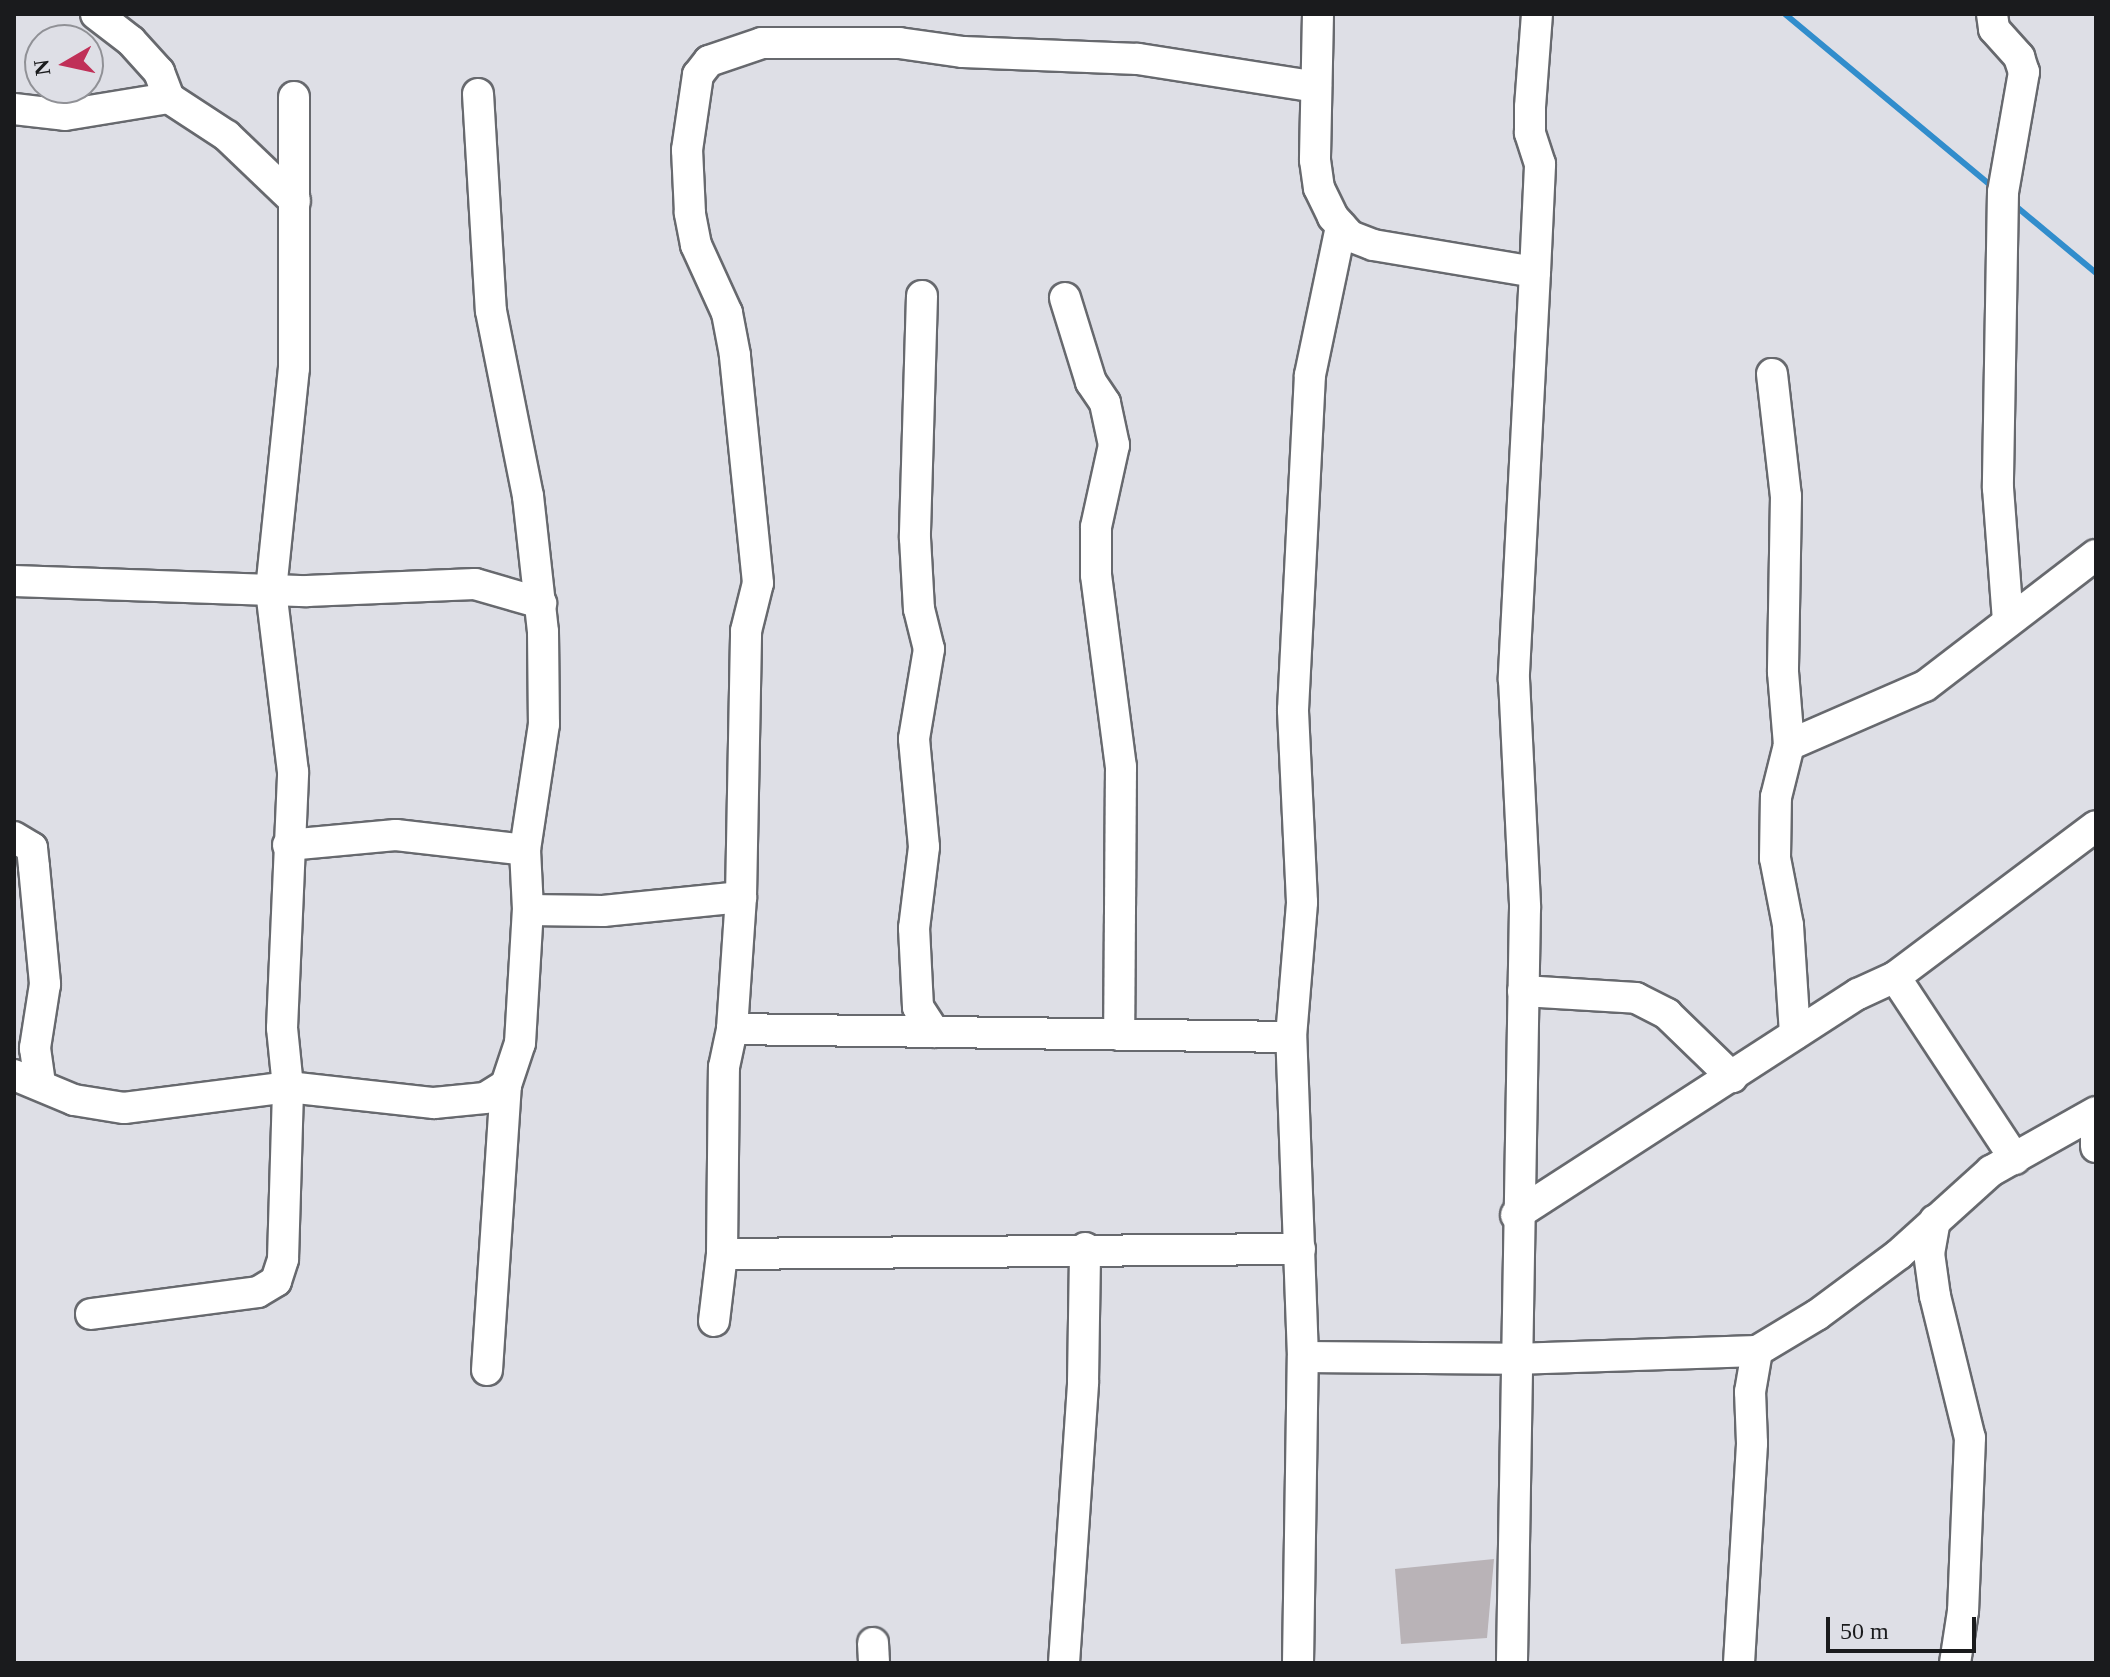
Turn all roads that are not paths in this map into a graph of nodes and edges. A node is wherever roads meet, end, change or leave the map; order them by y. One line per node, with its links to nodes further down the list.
1 (96, 14): 8 (street)
2 (1318, 14): 5 (street)
3 (1537, 14): 12 (street)
4 (1992, 14): 20 (street)
5 (1316, 87): 11 (street); 26 (street)
6 (478, 94): 19 (street)
7 (294, 97): 10 (street)
8 (169, 98): 9 (street); 10 (street)
9 (14, 109)
10 (295, 201): 18 (street)
11 (1341, 226): 12 (street); 34 (street)
12 (1535, 272): 29 (street)
13 (922, 296): 31 (street)
14 (1065, 298): 33 (street)
15 (1772, 374): 21 (street)
16 (2096, 555): 20 (street)
17 (14, 581): 18 (street)
18 (271, 590): 19 (street); 24 (street)
19 (541, 603): 25 (street)
20 (2008, 622): 21 (street)
21 (1789, 745): 32 (street)
22 (2096, 826): 28 (street)
23 (14, 837): 36 (street)
24 (288, 845): 25 (street); 38 (street)
25 (525, 850): 27 (street)
26 (741, 897): 27 (street); 30 (street)
27 (528, 910): 37 (street)
28 (1895, 977): 32 (street); 42 (street)
29 (1523, 991): 35 (street); 43 (street)
30 (732, 1029): 31 (street); 47 (street)
31 (934, 1032): 33 (street)
32 (1795, 1034): 35 (street)
33 (1119, 1035): 34 (street)
34 (1291, 1037): 46 (street)
35 (1732, 1077): 43 (street)
36 (27, 1079): 38 (street)
37 (506, 1085): 38 (street); 53 (street)
38 (288, 1087): 48 (street)
39 (2096, 1112): 42 (street)
40 (2096, 1132): 41 (street)
41 (2096, 1147)
42 (2015, 1159): 44 (street)
43 (1516, 1215): 52 (street)
44 (1935, 1220): 50 (street); 58 (street)
45 (1085, 1248): 46 (street); 47 (street); 54 (street)
46 (1300, 1249): 51 (street)
47 (722, 1254): 49 (street)
48 (91, 1314)
49 (714, 1321)
50 (1757, 1351): 52 (street); 57 (street)
51 (1303, 1357): 52 (street); 55 (street)
52 (1514, 1359): 56 (street)
53 (487, 1370)
54 (1064, 1663)
55 (1298, 1663)
56 (1512, 1663)
57 (1739, 1663)
58 (1955, 1663)

